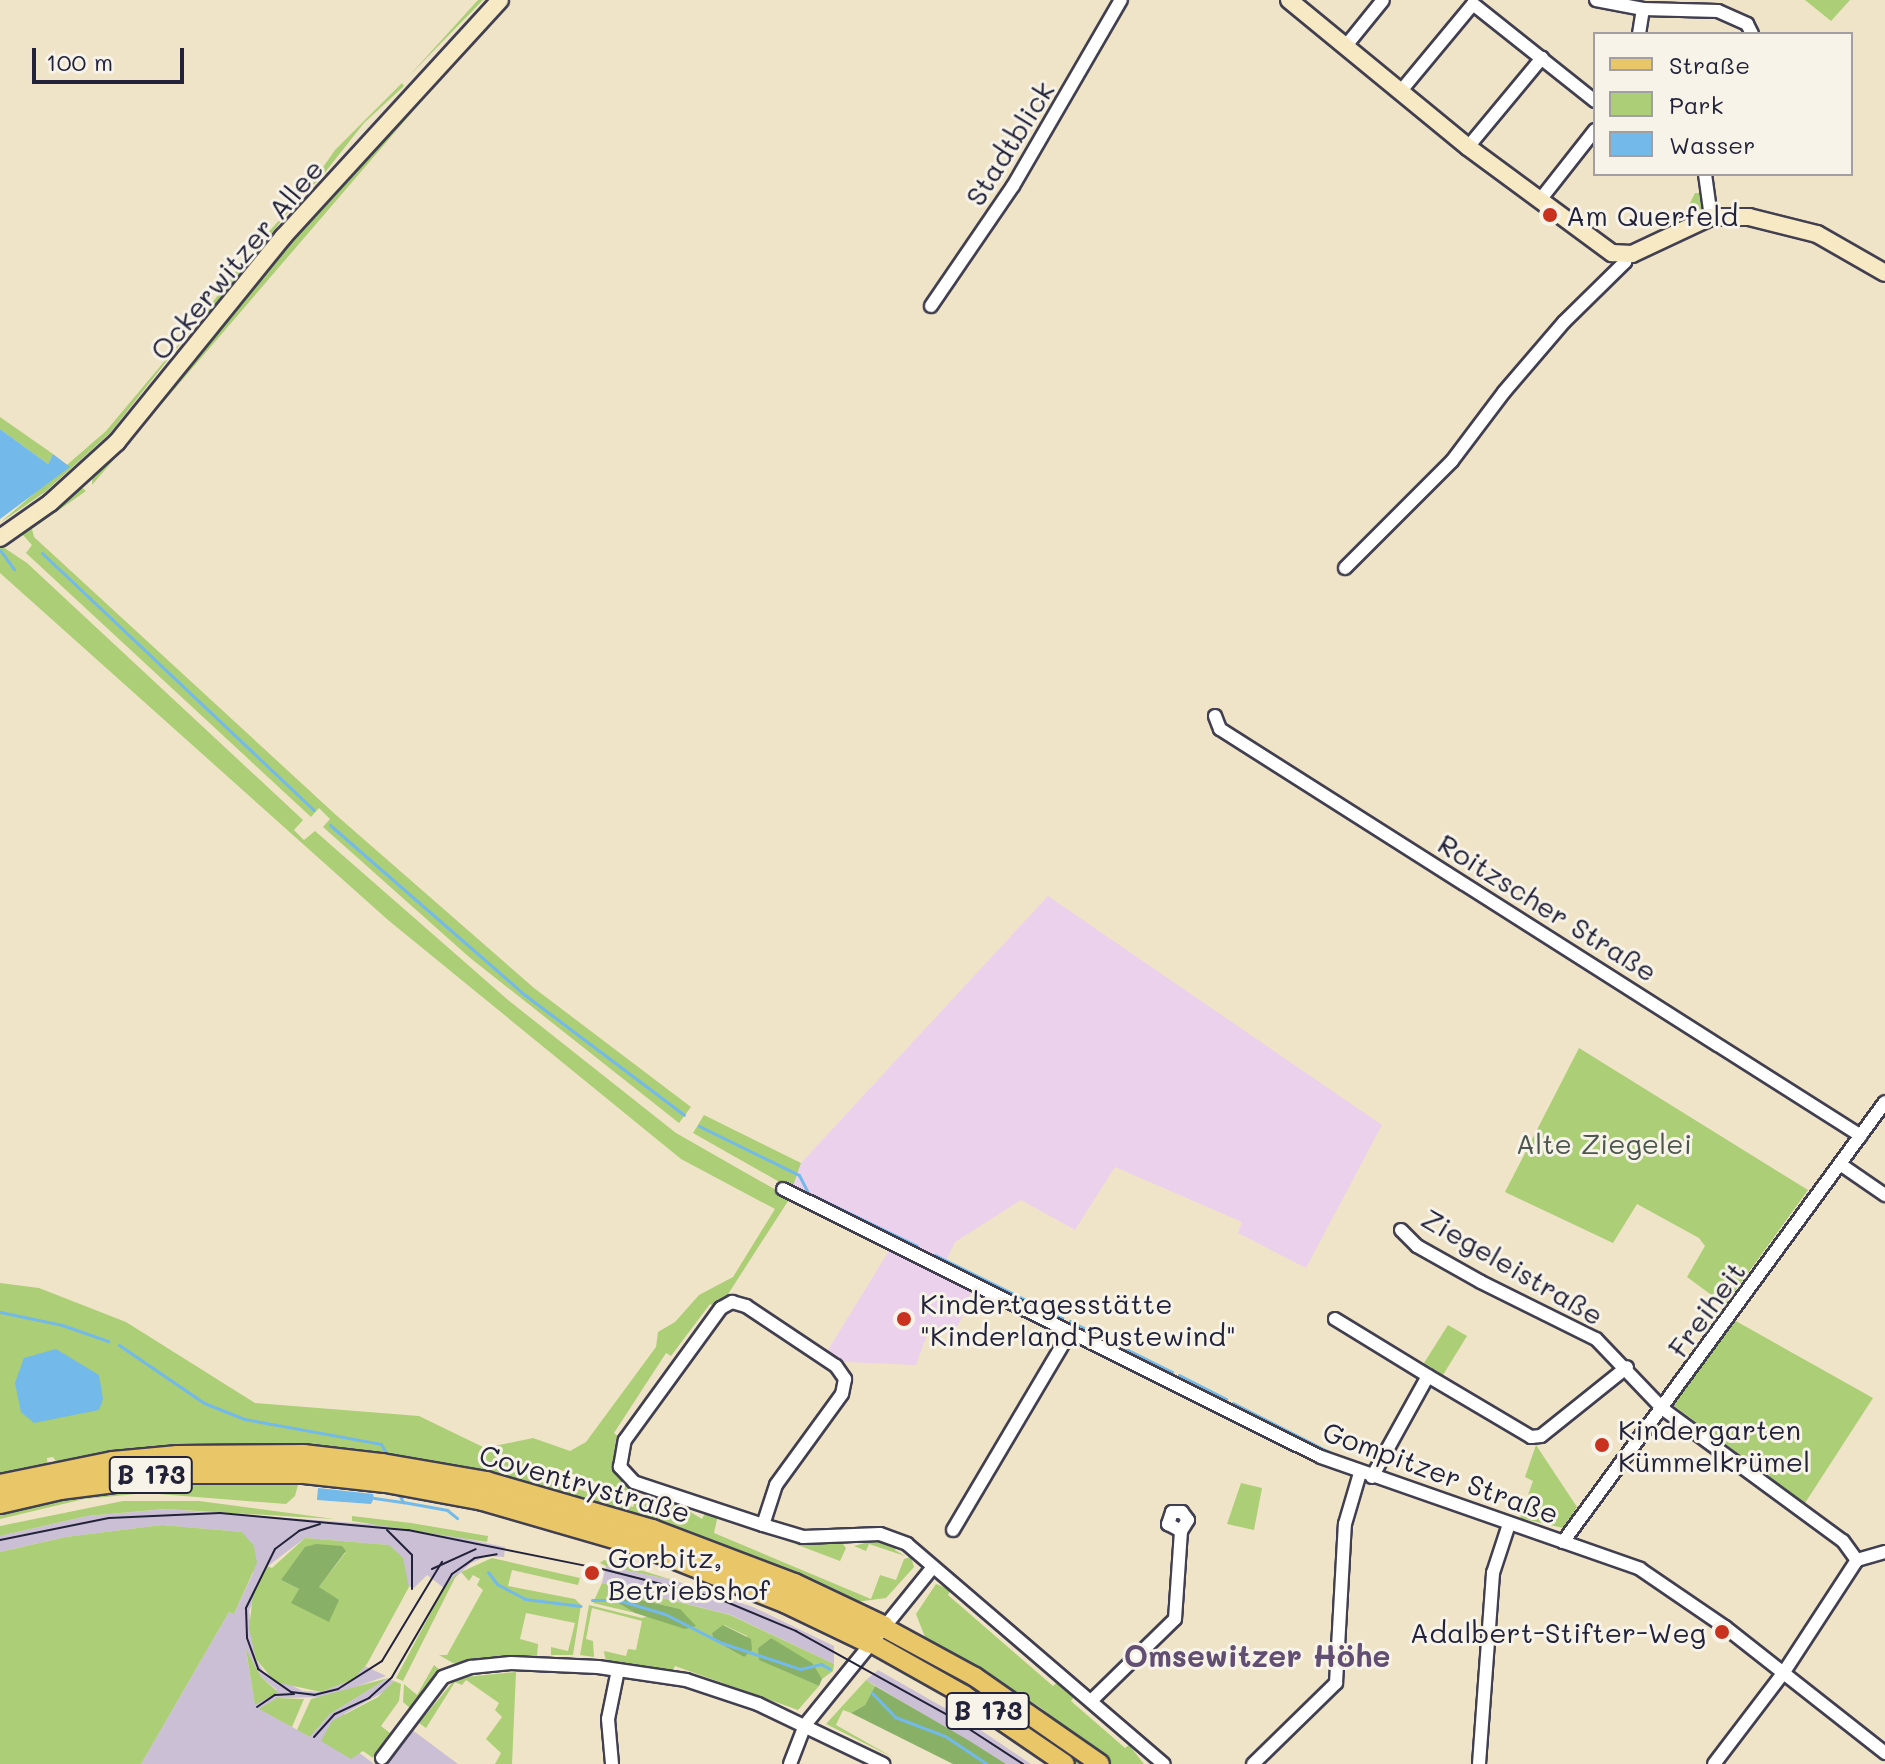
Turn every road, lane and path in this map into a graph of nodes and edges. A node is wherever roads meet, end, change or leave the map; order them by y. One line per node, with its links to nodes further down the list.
1 (500, 0): 21 (street, Ockerwitzer Allee)
2 (1121, 0): 20 (street, Stadtblick)
3 (1289, 0): 9 (street)
4 (1383, 0): 9 (street)
5 (1596, 0): 6 (street)
6 (1643, 9): 7 (street); 8 (street)
7 (1639, 32)
8 (1751, 32)
9 (1345, 47): 11 (street)
10 (1542, 58): 11 (street); 12 (street); 14 (street)
11 (1400, 92): 14 (street)
12 (1593, 99)
13 (1593, 133): 16 (street)
14 (1468, 147): 16 (street)
15 (1705, 176): 17 (street)
16 (1540, 200): 18 (street)
17 (1711, 217): 18 (street); 19 (street)
18 (1625, 256): 22 (street)
19 (1885, 273)
20 (931, 306)
21 (0, 538)
22 (1345, 568)
23 (1215, 716): 25 (street, Roitzscher Straße)
24 (1885, 1102): 25 (street, Freiheit)
25 (1861, 1136): 26 (street, Freiheit)
26 (1840, 1164): 28 (street); 34 (street, Freiheit)
27 (783, 1189): 31 (street, Gompitzer Straße)
28 (1885, 1195)
29 (1401, 1230): 32 (street, Ziegeleistraße)
30 (1335, 1319): 33 (street)
31 (1070, 1332): 35 (street, Gompitzer Straße); 40 (street)
32 (1627, 1367): 33 (street); 34 (street, Ziegeleistraße)
33 (1428, 1376): 35 (street)
34 (1663, 1409): 42 (street, Freiheit); 44 (street, Ziegeleistraße)
35 (1366, 1475): 38 (street, Gompitzer Straße); 59 (street)
36 (0, 1486): 46 (highway, Coventrystraße / B 173)
37 (0, 1502): 46 (highway, Coventrystraße / B 173)
38 (1509, 1524): 42 (street, Gompitzer Straße); 60 (street)
39 (763, 1525): 39 (street); 45 (street)
40 (953, 1530)
41 (1181, 1531): 49 (street)
42 (1563, 1542): 48 (street, Gompitzer Straße)
43 (1885, 1552): 44 (street)
44 (1857, 1560): 48 (street)
45 (933, 1567): 46 (street); 49 (street)
46 (877, 1635): 50 (street); 56 (main road, Coventrystraße / B 173); 57 (main road, Coventrystraße / B 173)
47 (618, 1670): 50 (street); 52 (street); 53 (street)
48 (1784, 1672): 51 (street, Gompitzer Straße); 61 (street)
49 (1091, 1701): 58 (street)
50 (805, 1725): 54 (street); 55 (street)
51 (1885, 1752): 62 (street)
52 (382, 1758)
53 (612, 1764)
54 (790, 1764)
55 (883, 1764)
56 (1065, 1764)
57 (1100, 1764)
58 (1164, 1764)
59 (1253, 1764)
60 (1479, 1764)
61 (1714, 1764)
62 (1875, 1764)

